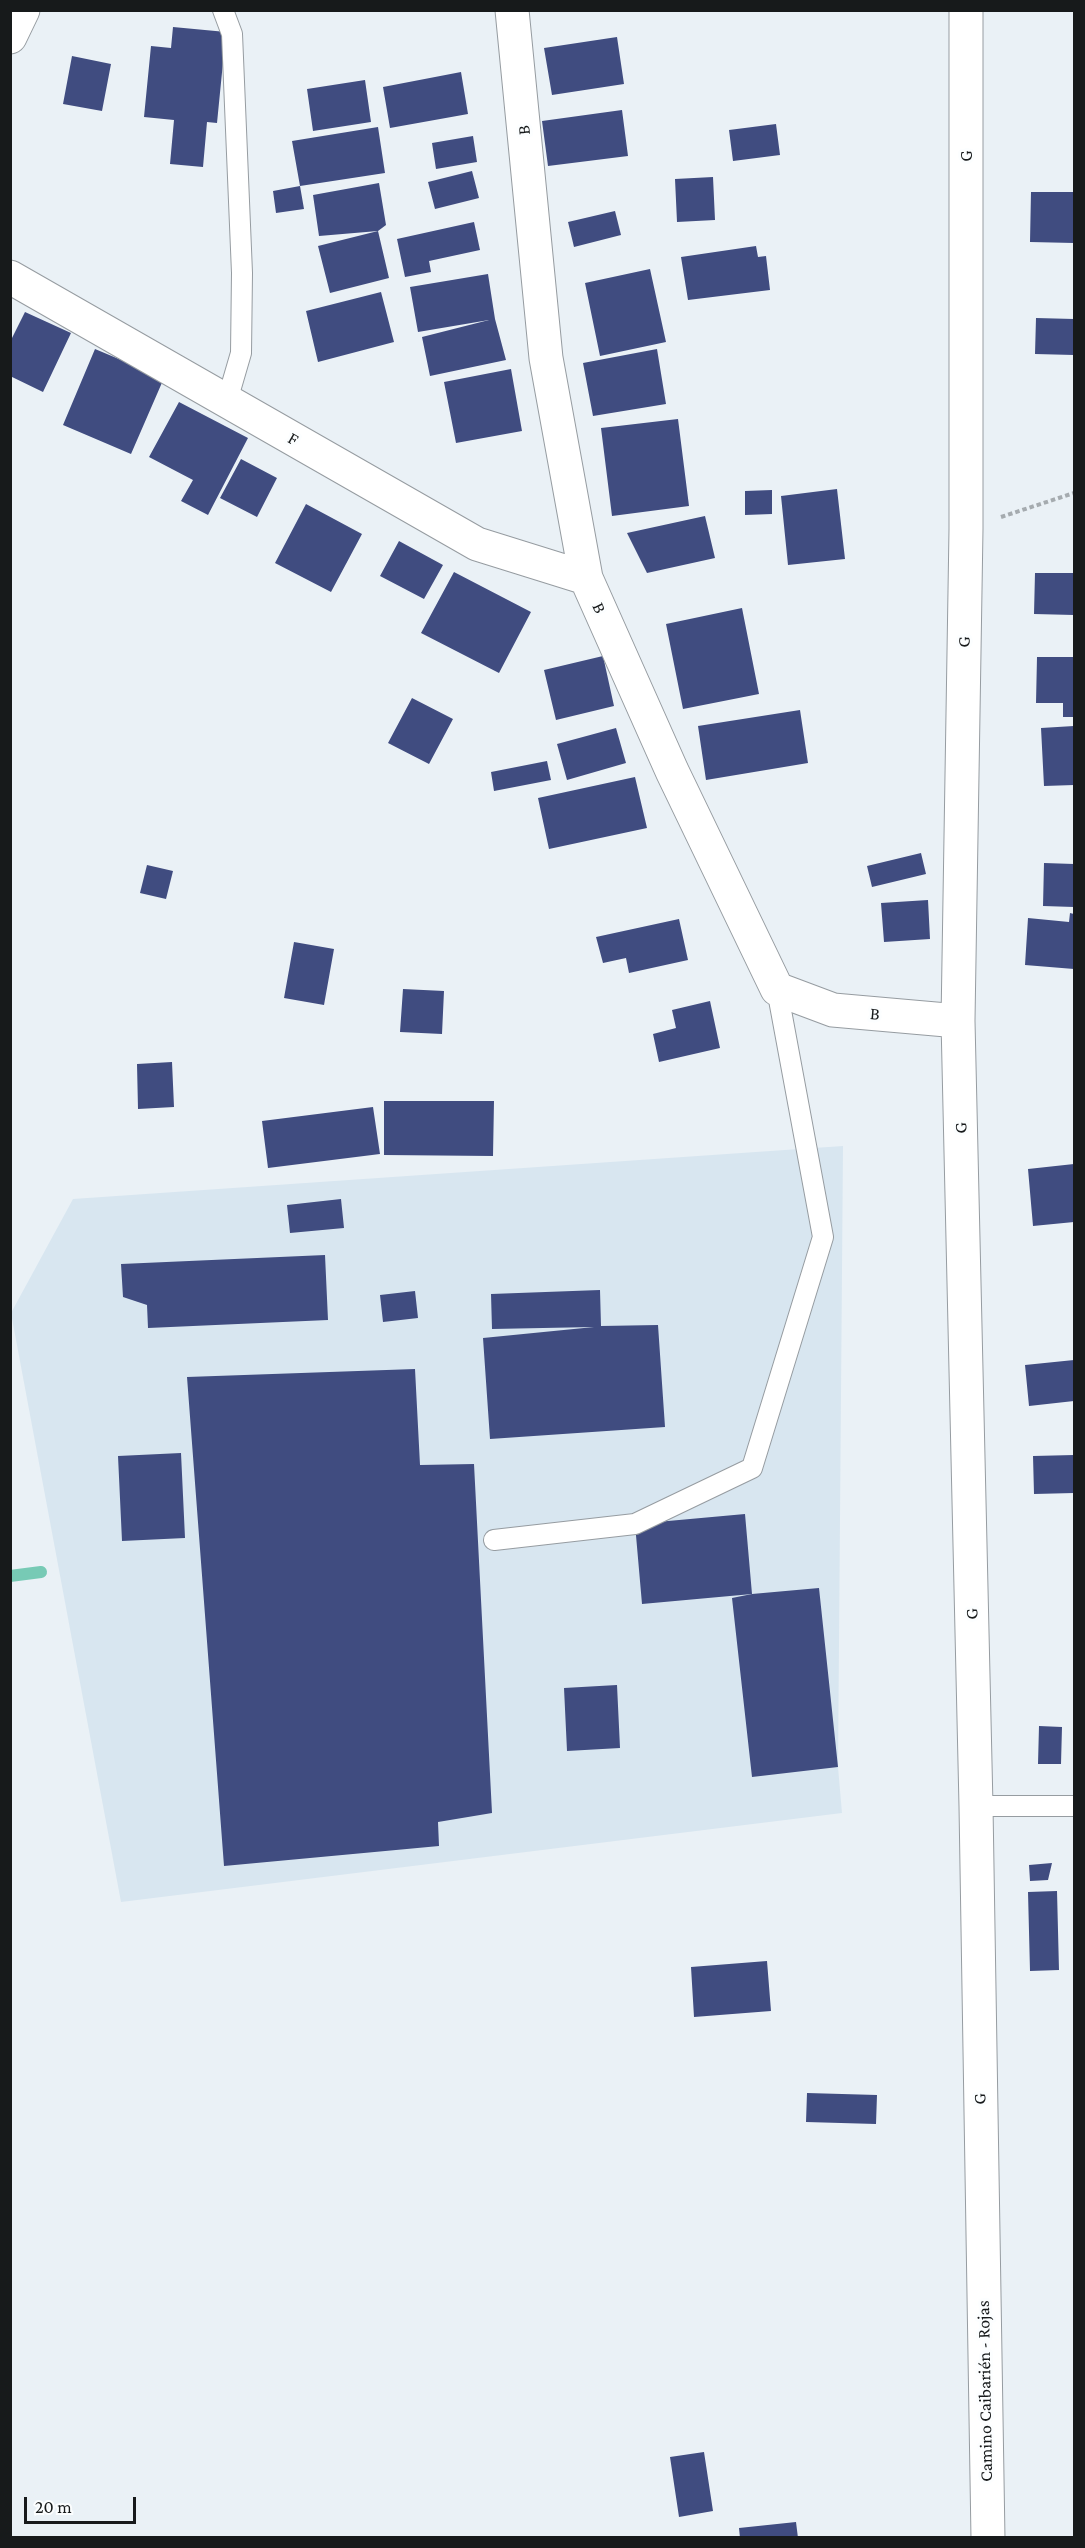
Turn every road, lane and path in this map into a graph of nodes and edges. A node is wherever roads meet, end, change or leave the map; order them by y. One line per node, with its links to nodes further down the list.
1 (23, 10): 5 (street)
2 (224, 10): 7 (lane)
3 (512, 10): 10 (street, B)
4 (966, 10): 9 (street, G)
5 (10, 37)
6 (10, 277): 7 (street, F)
7 (227, 401): 10 (street, F)
8 (1074, 493): 9 (path)
9 (966, 529): 12 (street, G)
10 (586, 578): 11 (street, B)
11 (777, 989): 12 (street, B); 13 (lane)
12 (958, 1022): 14 (street, G)
13 (494, 1540)
14 (976, 1806): 15 (lane); 16 (street, G)
15 (1074, 1806)
16 (982, 2245): 17 (street, Camino Caibarién - Rojas)
17 (988, 2538)

